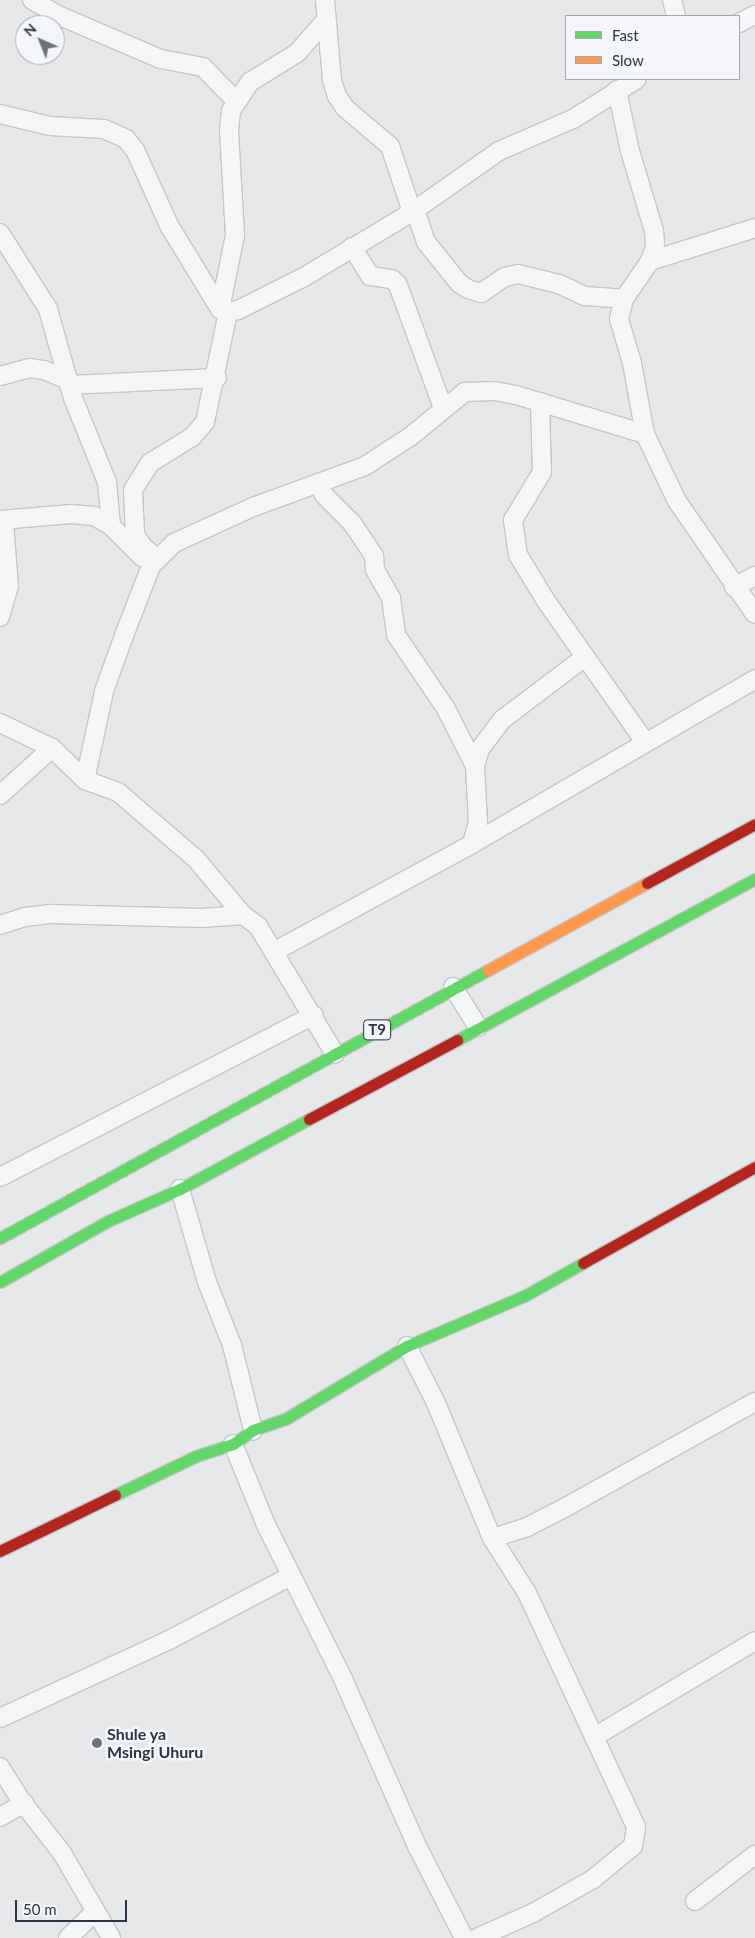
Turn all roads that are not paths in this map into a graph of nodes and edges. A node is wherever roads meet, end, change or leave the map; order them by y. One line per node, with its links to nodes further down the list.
1 (32, 0): 10 (street)
2 (325, 0): 6 (street)
3 (672, 0): 4 (street)
4 (676, 15)
5 (755, 15): 7 (street)
6 (326, 20): 12 (street); 18 (street)
7 (740, 23)
8 (635, 80): 9 (street)
9 (617, 90): 12 (street); 16 (street)
10 (230, 95)
11 (0, 114): 18 (street)
12 (413, 211): 15 (street); 17 (street)
13 (755, 228): 16 (street)
14 (0, 233): 21 (street)
15 (352, 247): 18 (street); 23 (street)
16 (650, 261): 17 (street)
17 (624, 299): 24 (street)
18 (224, 311): 20 (street)
19 (0, 376): 21 (street)
20 (217, 378): 21 (street); 28 (street)
21 (68, 382): 27 (street)
22 (540, 402): 23 (street); 24 (street); 33 (street)
23 (444, 408): 25 (street)
24 (645, 434): 30 (street)
25 (318, 483): 28 (street); 38 (street)
26 (2, 521): 27 (street); 32 (street)
27 (111, 526): 28 (street)
28 (154, 562): 39 (street)
29 (755, 576): 30 (street)
30 (734, 587): 31 (street)
31 (755, 614)
32 (0, 617)
33 (585, 658): 36 (street); 38 (street)
34 (755, 679): 36 (street)
35 (0, 724): 37 (street)
36 (645, 742): 42 (street)
37 (52, 748): 39 (street); 40 (street)
38 (476, 766): 42 (street)
39 (85, 780): 44 (street)
40 (0, 795)
41 (755, 824): 47 (main road, T9)
42 (472, 844): 46 (street)
43 (755, 879): 49 (main road)
44 (243, 915): 45 (street); 46 (street)
45 (0, 925)
46 (275, 951): 48 (street)
47 (453, 987): 49 (street); 50 (main road, T9)
48 (314, 1015): 50 (street); 52 (street)
49 (478, 1027): 53 (main road)
50 (334, 1054): 54 (main road, T9)
51 (755, 1167): 56 (main road)
52 (0, 1177)
53 (180, 1190): 55 (main road); 58 (street)
54 (0, 1238)
55 (0, 1282)
56 (407, 1346): 58 (main road); 60 (street)
57 (755, 1402): 60 (street)
58 (253, 1430): 59 (main road)
59 (233, 1444): 61 (main road); 62 (street)
60 (492, 1538): 65 (street)
61 (0, 1551)
62 (291, 1576): 64 (street); 74 (street)
63 (755, 1641): 65 (street)
64 (0, 1718)
65 (594, 1736): 75 (street)
66 (0, 1767): 67 (street)
67 (24, 1803): 68 (street); 71 (street)
68 (0, 1817)
69 (755, 1855): 70 (street)
70 (695, 1901)
71 (95, 1912): 72 (street); 73 (street)
72 (68, 1938)
73 (111, 1938)
74 (464, 1938)
75 (477, 1938)

